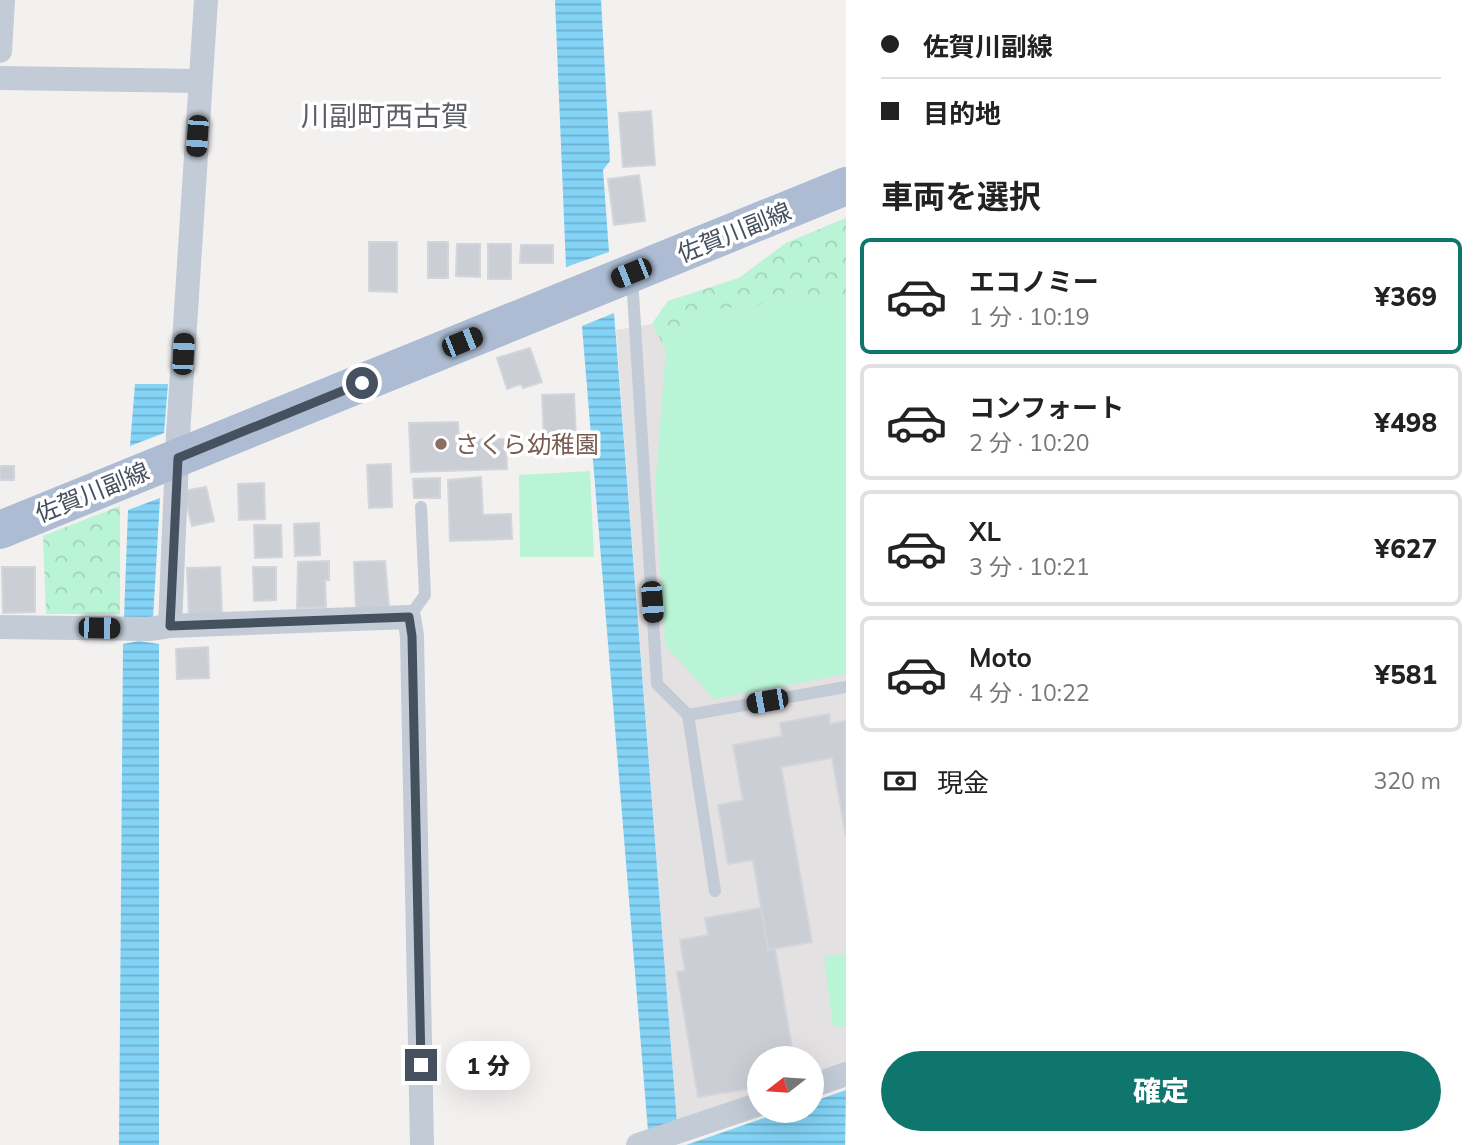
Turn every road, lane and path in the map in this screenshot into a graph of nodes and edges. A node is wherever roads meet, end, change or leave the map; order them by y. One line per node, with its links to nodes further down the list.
1 (3, 0): 3 (street)
2 (206, 0): 5 (street)
3 (0, 51)
4 (0, 78): 5 (street)
5 (200, 81): 8 (street)
6 (846, 186): 7 (main road, 佐賀川副線)
7 (631, 273): 8 (main road, 佐賀川副線); 15 (lane)
8 (178, 458): 10 (main road, 佐賀川副線); 12 (street)
9 (421, 507): 11 (lane)
10 (0, 530)
11 (409, 617): 12 (street); 20 (street)
12 (170, 626): 13 (street)
13 (0, 627)
14 (846, 687): 15 (lane)
15 (688, 715): 16 (lane)
16 (715, 891)
17 (846, 1074): 18 (street)
18 (824, 1082)
19 (747, 1108): 21 (street)
20 (422, 1145)
21 (638, 1145)

